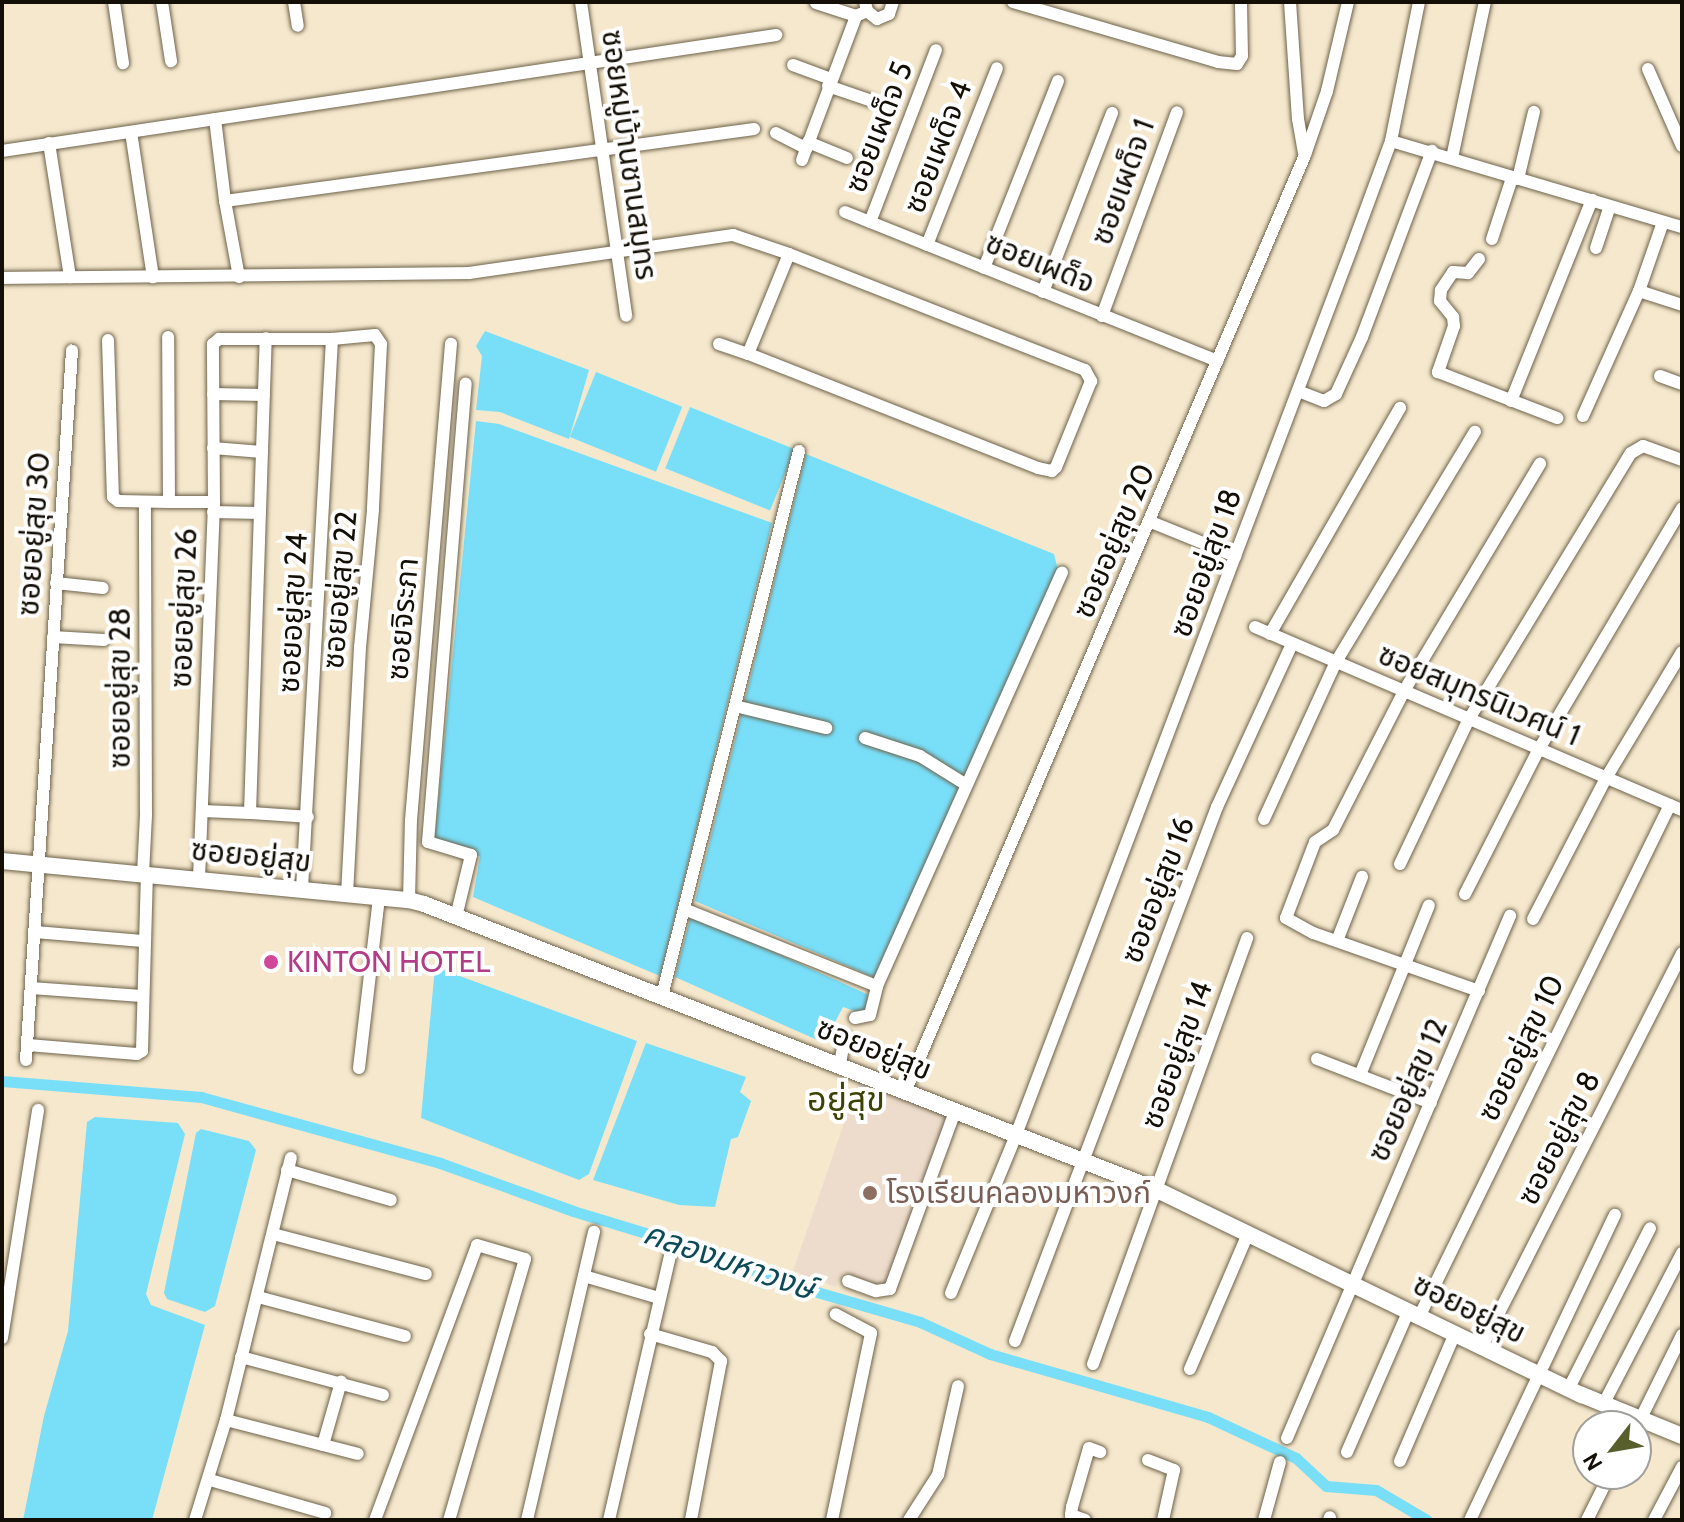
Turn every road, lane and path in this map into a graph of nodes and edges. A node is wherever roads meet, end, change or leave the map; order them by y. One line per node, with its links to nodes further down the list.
1 (114, 2): 19 (street)
2 (162, 2): 17 (street)
3 (294, 2): 14 (street)
4 (581, 2): 18 (street, ซอยหมู่บ้านชานสมุทร)
5 (893, 2): 13 (street)
6 (1013, 2): 7 (street)
7 (1241, 2)
8 (1290, 2): 40 (street)
9 (1348, 2): 40 (street, ซอยอยู่สุข 20)
10 (1419, 2): 33 (street, ซอยอยู่สุข 18)
11 (1485, 2): 42 (street)
12 (816, 3): 13 (street)
13 (863, 10): 24 (street)
14 (298, 26)
15 (776, 35): 18 (street)
16 (936, 50): 48 (street, ซอยเผด็จ 5)
17 (171, 61)
18 (590, 62): 29 (street); 38 (street, ซอยหมู่บ้านชานสมุทร)
19 (123, 63)
20 (793, 65): 24 (street)
21 (997, 68): 52 (street, ซอยเผด็จ 4)
22 (1648, 69): 35 (street)
23 (1058, 81): 57 (street)
24 (830, 83): 25 (street); 36 (street)
25 (872, 101)
26 (1177, 112): 66 (street, ซอยเผด็จ 1)
27 (1534, 112): 43 (street)
28 (1112, 113): 63 (street)
29 (215, 119): 31 (street); 45 (street)
30 (754, 129): 38 (street)
31 (131, 132): 34 (street); 59 (street)
32 (776, 133): 36 (street)
33 (1391, 141): 39 (street); 79 (street, ซอยอยู่สุข 18)
34 (49, 143): 37 (street); 58 (street)
35 (1682, 146)
36 (806, 150): 41 (street)
37 (2, 151)
38 (603, 151): 45 (street); 54 (street, ซอยหมู่บ้านชานสมุทร)
39 (1432, 151): 42 (street); 79 (street)
40 (1305, 155): 75 (street, ซอยอยู่สุข 20)
41 (847, 158)
42 (1452, 158): 43 (street)
43 (1515, 178): 44 (street); 51 (street)
44 (1592, 200): 46 (street); 82 (street)
45 (225, 201): 60 (street)
46 (1610, 206): 49 (street); 53 (street)
47 (845, 212): 48 (street, ซอยเผด็จ)
48 (870, 222): 52 (street, ซอยเผด็จ)
49 (1663, 222): 50 (street); 62 (street)
50 (1682, 227)
51 (1492, 239)
52 (927, 245): 57 (street, ซอยเผด็จ)
53 (1596, 248)
54 (617, 252): 55 (street); 60 (street); 65 (street, ซอยหมู่บ้านชานสมุทร)
55 (789, 254): 74 (street); 74 (street)
56 (1479, 259): 82 (street)
57 (984, 268): 63 (street, ซอยเผด็จ)
58 (70, 277): 59 (street); 61 (street)
59 (153, 277): 60 (street)
60 (239, 277)
61 (2, 278)
62 (1639, 291): 64 (street); 84 (street)
63 (1043, 292): 66 (street, ซอยเผด็จ)
64 (1682, 305)
65 (626, 316)
66 (1102, 316): 75 (street, ซอยเผด็จ)
67 (168, 337): 93 (street)
68 (266, 338): 69 (street); 80 (street, ซอยอยู่สุข 26); 81 (street)
69 (332, 339): 121 (street, ซอยอยู่สุข 24); 130 (street, ซอยอยู่สุข 22)
70 (108, 340): 92 (street)
71 (451, 344): 133 (street, ซอยจิระภา)
72 (719, 344): 74 (street)
73 (72, 350): 100 (street, ซอยอยู่สุข 30)
74 (748, 354)
75 (1217, 361): 97 (street, ซอยอยู่สุข 20)
76 (1660, 376): 78 (street)
77 (466, 384): 137 (street)
78 (1682, 384)
79 (1298, 391): 98 (street, ซอยอยู่สุข 18)
80 (213, 394): 81 (street); 87 (street, ซอยอยู่สุข 26)
81 (264, 395): 89 (street)
82 (1511, 401): 85 (street)
83 (1400, 408): 103 (street)
84 (1583, 416)
85 (1557, 418)
86 (1475, 432): 108 (street)
87 (213, 448): 89 (street); 94 (street, ซอยอยู่สุข 26)
88 (799, 451): 110 (street)
89 (262, 452): 96 (street)
90 (1682, 460): 111 (street)
91 (1540, 464): 109 (street)
92 (145, 502): 93 (street); 126 (street, ซอยอยู่สุข 28)
93 (169, 502): 94 (street)
94 (213, 507): 96 (street); 119 (street, ซอยอยู่สุข 26)
95 (1682, 508): 114 (street)
96 (260, 513): 120 (street)
97 (1151, 522): 98 (street); 158 (street, ซอยอยู่สุข 20)
98 (1235, 556): 162 (street, ซอยอยู่สุข 18)
99 (1062, 573): 116 (street)
100 (56, 583): 101 (street); 104 (street, ซอยอยู่สุข 30)
101 (103, 588)
102 (1255, 627): 103 (street, ซอยสมุทรนิเวศน์ 1)
103 (1270, 634): 106 (street, ซอยสมุทรนิเวศน์ 1)
104 (53, 637): 105 (street); 124 (street, ซอยอยู่สุข 30)
105 (104, 640)
106 (1292, 644): 108 (street, ซอยสมุทรนิเวศน์ 1); 163 (street, ซอยอยู่สุข 16)
107 (1682, 652): 115 (street)
108 (1336, 662): 109 (street, ซอยสมุทรนิเวศน์ 1); 122 (street)
109 (1404, 691): 111 (street, ซอยสมุทรนิเวศน์ 1); 142 (street)
110 (735, 706): 112 (street); 135 (street)
111 (1469, 719): 114 (street, ซอยสมุทรนิเวศน์ 1); 125 (street)
112 (826, 728)
113 (865, 738): 116 (street)
114 (1539, 749): 115 (street, ซอยสมุทรนิเวศน์ 1); 131 (street)
115 (1606, 778): 118 (street, ซอยสมุทรนิเวศน์ 1); 138 (street)
116 (965, 784): 145 (street)
117 (1682, 793): 118 (street, ซอยอยู่สุข 10)
118 (1675, 807): 180 (street, ซอยอยู่สุข 10)
119 (203, 811): 120 (street); 128 (street, ซอยอยู่สุข 26)
120 (250, 813): 121 (street)
121 (308, 817): 129 (street, ซอยอยู่สุข 24)
122 (1264, 819)
123 (2, 861): 124 (street, ซอยอยู่สุข)
124 (37, 864): 126 (street, ซอยอยู่สุข); 139 (street, ซอยอยู่สุข 30)
125 (1400, 864)
126 (145, 874): 128 (street, ซอยอยู่สุข); 141 (street, ซอยอยู่สุข 28)
127 (1362, 877): 142 (street)
128 (199, 878): 129 (street, ซอยอยู่สุข)
129 (302, 889): 130 (street, ซอยอยู่สุข)
130 (347, 894): 132 (street, ซอยอยู่สุข)
131 (1465, 894)
132 (379, 897): 133 (street, ซอยอยู่สุข); 156 (street)
133 (409, 900): 137 (street, ซอยอยู่สุข)
134 (1429, 905): 144 (street)
135 (684, 909): 145 (street); 149 (street)
136 (1510, 916): 147 (street, ซอยอยู่สุข 12)
137 (456, 917): 149 (street, ซอยอยู่สุข)
138 (1533, 919)
139 (35, 932): 141 (street); 146 (street, ซอยอยู่สุข 30)
140 (1247, 938): 164 (street, ซอยอยู่สุข 14)
141 (143, 941): 148 (street, ซอยอยู่สุข 28)
142 (1337, 941): 144 (street)
143 (1682, 953): 188 (street, ซอยอยู่สุข 8)
144 (1404, 964): 147 (street); 157 (street)
145 (877, 986): 150 (street)
146 (31, 988): 148 (street); 152 (street, ซอยอยู่สุข 30)
147 (1479, 991): 159 (street, ซอยอยู่สุข 12)
148 (142, 996): 152 (street, ซอยอยู่สุข 28)
149 (662, 996): 155 (street, ซอยอยู่สุข)
150 (855, 1018)
151 (845, 1036): 155 (street)
152 (28, 1045): 154 (street, ซอยอยู่สุข 30)
153 (1317, 1059): 157 (street)
154 (26, 1060)
155 (840, 1064): 158 (street, ซอยอยู่สุข)
156 (359, 1068)
157 (1360, 1075): 159 (street)
158 (905, 1092): 161 (street, ซอยอยู่สุข)
159 (1431, 1103): 176 (street, ซอยอยู่สุข 12)
160 (38, 1110): 186 (street)
161 (955, 1111): 162 (street, ซอยอยู่สุข); 175 (street)
162 (1016, 1135): 163 (street, ซอยอยู่สุข); 177 (street, ซอยอยู่สุข 18)
163 (1083, 1159): 164 (street, ซอยอยู่สุข); 187 (street, ซอยอยู่สุข 16)
164 (1155, 1189): 170 (street, ซอยอยู่สุข); 190 (street, ซอยอยู่สุข 14)
165 (391, 1200): 169 (street)
166 (1615, 1215): 192 (street)
167 (1650, 1228): 195 (street)
168 (594, 1232): 174 (street)
169 (273, 1234): 173 (street); 178 (street)
170 (1248, 1234): 176 (street, ซอยอยู่สุข); 191 (street)
171 (671, 1252): 179 (street)
172 (1682, 1253): 197 (street)
173 (426, 1274)
174 (584, 1276): 179 (street); 219 (street)
175 (848, 1281)
176 (1352, 1284): 180 (street, ซอยอยู่สุข); 203 (street, ซอยอยู่สุข 12)
177 (951, 1293)
178 (258, 1297): 185 (street); 189 (street)
179 (659, 1298): 183 (street)
180 (1415, 1313): 182 (street, ซอยอยู่สุข); 206 (street, ซอยอยู่สุข 10)
181 (836, 1314): 222 (street)
182 (1455, 1333): 188 (street, ซอยอยู่สุข); 209 (street)
183 (650, 1334): 220 (street); 221 (street)
184 (1682, 1335): 199 (street)
185 (405, 1336)
186 (2, 1338)
187 (1015, 1341)
188 (1482, 1346): 192 (street, ซอยอยู่สุข)
189 (241, 1357): 193 (street); 200 (street)
190 (1093, 1364)
191 (1190, 1369)
192 (1538, 1372): 195 (street, ซอยอยู่สุข); 227 (street)
193 (341, 1382): 196 (street); 204 (street)
194 (958, 1386): 223 (street)
195 (1569, 1388): 197 (street, ซอยอยู่สุข)
196 (383, 1395)
197 (1604, 1403): 198 (street, ซอยอยู่สุข)
198 (1618, 1410)
199 (1643, 1410)
200 (226, 1420): 204 (street); 212 (street)
201 (1652, 1425): 202 (street, ซอยอยู่สุข)
202 (1682, 1436)
203 (1287, 1438)
204 (323, 1445): 207 (street)
205 (1100, 1452): 215 (street)
206 (1347, 1452)
207 (358, 1454)
208 (1148, 1460): 225 (street)
209 (1400, 1461)
210 (1280, 1462): 226 (street)
211 (1682, 1467): 229 (street)
212 (210, 1480): 214 (street); 216 (street)
213 (1602, 1490): 228 (street)
214 (325, 1513)
215 (1070, 1517): 224 (street)
216 (195, 1520)
217 (375, 1520): 218 (street)
218 (449, 1520)
219 (527, 1520)
220 (609, 1520)
221 (691, 1520)
222 (832, 1520)
223 (909, 1520)
224 (1085, 1520)
225 (1163, 1520)
226 (1264, 1520)
227 (1470, 1520)
228 (1587, 1520)
229 (1654, 1520)

